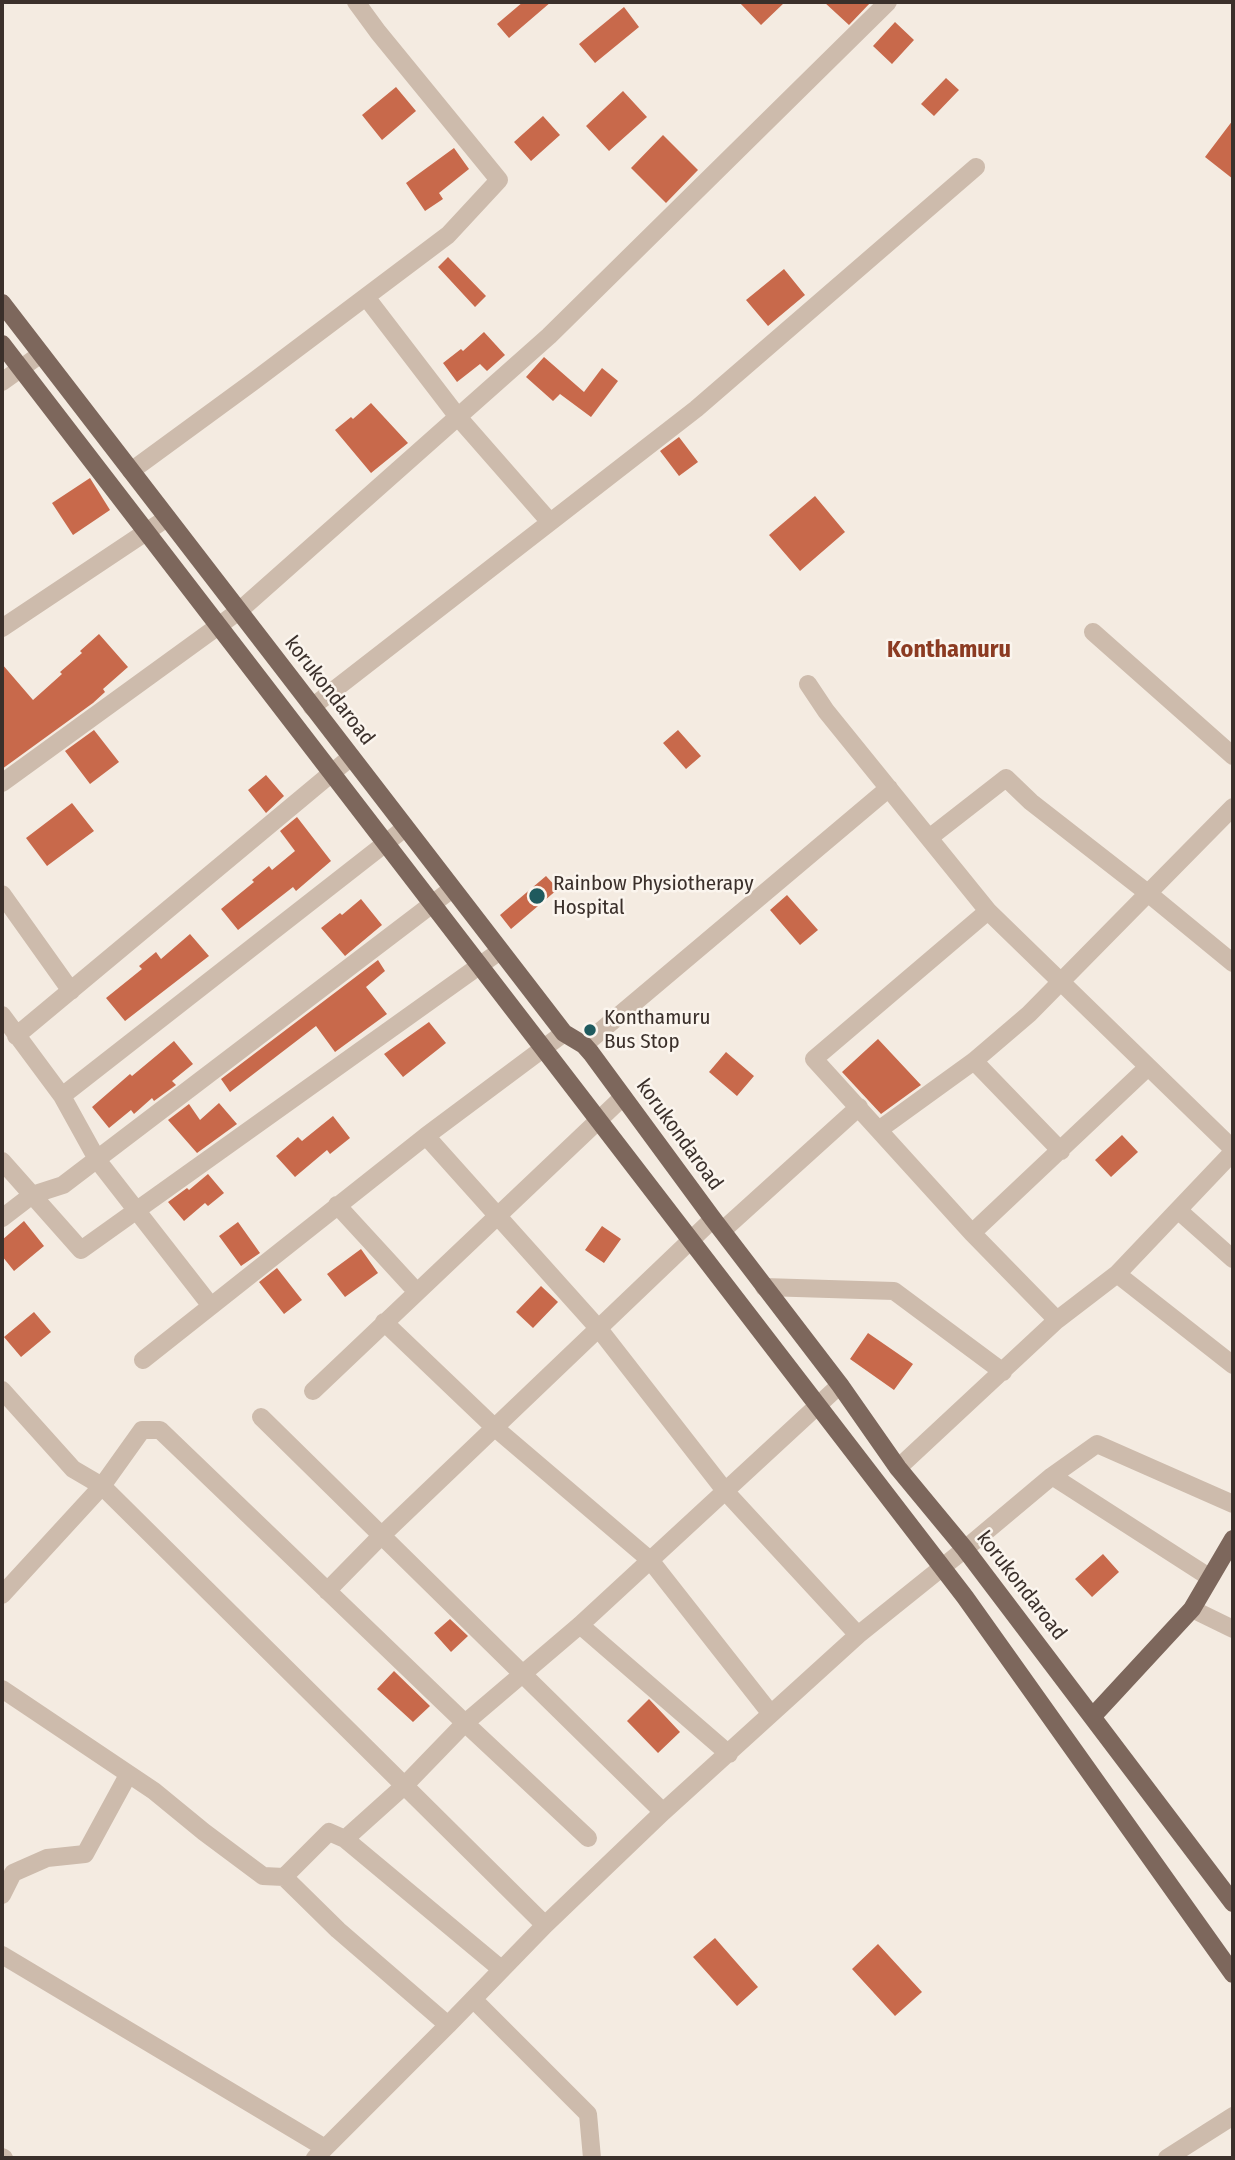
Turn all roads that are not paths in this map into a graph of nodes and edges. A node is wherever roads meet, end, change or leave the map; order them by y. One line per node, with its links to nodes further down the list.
1 (356, 2): 4 (street)
2 (888, 2): 10 (street)
3 (976, 167): 13 (street)
4 (366, 297): 10 (street); 11 (street)
5 (2, 303): 7 (main road, korukondaroad)
6 (2, 344): 8 (main road)
7 (41, 354): 8 (street); 11 (main road, korukondaroad)
8 (20, 369): 9 (street); 14 (main road)
9 (2, 382)
10 (458, 417): 13 (street); 15 (street)
11 (131, 471): 12 (main road, korukondaroad)
12 (167, 518): 14 (street); 15 (main road, korukondaroad)
13 (550, 522): 20 (street)
14 (146, 532): 16 (main road); 17 (street)
15 (239, 611): 16 (street); 20 (main road, korukondaroad)
16 (218, 626): 23 (main road); 24 (street)
17 (2, 628)
18 (1093, 632): 21 (street)
19 (808, 684): 25 (street)
20 (312, 707): 22 (main road, korukondaroad)
21 (1232, 752)
22 (351, 758): 23 (street); 27 (main road, korukondaroad)
23 (332, 774): 29 (main road); 39 (street)
24 (2, 783)
25 (889, 788): 28 (street); 43 (street)
26 (1233, 807): 32 (street)
27 (405, 828): 29 (street); 30 (main road, korukondaroad)
28 (929, 838): 32 (street); 34 (street)
29 (385, 843): 33 (main road); 47 (street)
30 (452, 889): 33 (street); 35 (main road, korukondaroad)
31 (2, 894): 39 (street)
32 (1149, 894): 36 (street); 38 (street)
33 (432, 905): 37 (main road); 55 (street)
34 (988, 911): 38 (street); 49 (street)
35 (499, 951): 37 (street); 41 (main road, korukondaroad)
36 (1233, 963)
37 (479, 965): 44 (main road); 59 (street)
38 (1061, 982): 45 (street); 46 (street)
39 (71, 991): 42 (street)
40 (2, 1015): 42 (street)
41 (564, 1033): 43 (main road, korukondaroad); 44 (street)
42 (16, 1036): 47 (street)
43 (584, 1045): 48 (main road, korukondaroad)
44 (543, 1049): 50 (main road); 52 (street)
45 (974, 1061): 51 (street); 53 (street)
46 (1148, 1067): 53 (street); 54 (street)
47 (62, 1096): 55 (street)
48 (623, 1097): 50 (street); 63 (main road, korukondaroad)
49 (859, 1107): 51 (street); 63 (street)
50 (598, 1120): 61 (street); 65 (main road)
51 (880, 1129): 64 (street)
52 (426, 1136): 58 (street); 61 (street)
53 (1061, 1151): 64 (street)
54 (1233, 1151): 60 (street)
55 (98, 1159): 57 (street); 59 (street)
56 (2, 1161): 57 (street)
57 (32, 1195): 59 (street); 62 (street)
58 (337, 1205): 69 (street); 70 (street)
59 (137, 1210): 70 (street)
60 (1179, 1211): 66 (street); 67 (street)
61 (496, 1215): 69 (street); 73 (street)
62 (2, 1217)
63 (718, 1224): 65 (street); 68 (main road, korukondaroad)
64 (972, 1233): 71 (street)
65 (691, 1240): 73 (street); 80 (main road)
66 (1233, 1259)
67 (1117, 1274): 71 (street); 75 (street)
68 (764, 1287): 76 (street); 77 (main road, korukondaroad)
69 (416, 1291): 72 (street)
70 (211, 1306): 74 (street)
71 (1057, 1320): 76 (street)
72 (384, 1322): 79 (street); 82 (street)
73 (599, 1329): 82 (street); 86 (street)
74 (143, 1360)
75 (1233, 1365)
76 (1003, 1372): 83 (street)
77 (840, 1385): 80 (street); 83 (main road, korukondaroad)
78 (2, 1390): 85 (street)
79 (313, 1391)
80 (818, 1406): 86 (street); 92 (main road)
81 (261, 1417): 88 (street)
82 (494, 1427): 88 (street); 91 (street)
83 (898, 1468): 90 (main road, korukondaroad)
84 (1052, 1476): 87 (street); 90 (street); 93 (street)
85 (102, 1486): 94 (street); 95 (street); 107 (street)
86 (726, 1492): 91 (street); 99 (street)
87 (1233, 1504)
88 (381, 1536): 94 (street); 100 (street)
89 (1233, 1539): 93 (main road)
90 (965, 1549): 92 (street); 103 (main road, korukondaroad)
91 (650, 1560): 97 (street); 102 (street)
92 (942, 1567): 99 (street); 117 (main road)
93 (1209, 1577): 96 (main road)
94 (327, 1591): 104 (street)
95 (2, 1592)
96 (1192, 1609): 98 (street); 103 (main road)
97 (580, 1625): 100 (street); 105 (street)
98 (1233, 1629)
99 (858, 1635): 102 (street)
100 (524, 1673): 104 (street); 108 (street)
101 (2, 1689): 106 (street)
102 (771, 1714): 105 (street)
103 (1093, 1716): 113 (main road, korukondaroad)
104 (465, 1723): 107 (street); 109 (street)
105 (729, 1754): 108 (street)
106 (128, 1775): 111 (street); 112 (street)
107 (404, 1786): 110 (street); 114 (street)
108 (663, 1812): 114 (street)
109 (589, 1838)
110 (345, 1839): 111 (street); 116 (street)
111 (284, 1877): 119 (street)
112 (2, 1895)
113 (1233, 1903)
114 (545, 1925): 116 (street)
115 (2, 1955): 121 (street)
116 (501, 1969): 118 (street)
117 (1233, 1974)
118 (473, 1999): 119 (street); 122 (street)
119 (447, 2025): 121 (street)
120 (1233, 2116): 123 (street)
121 (320, 2153)
122 (592, 2158)
123 (1167, 2158)

